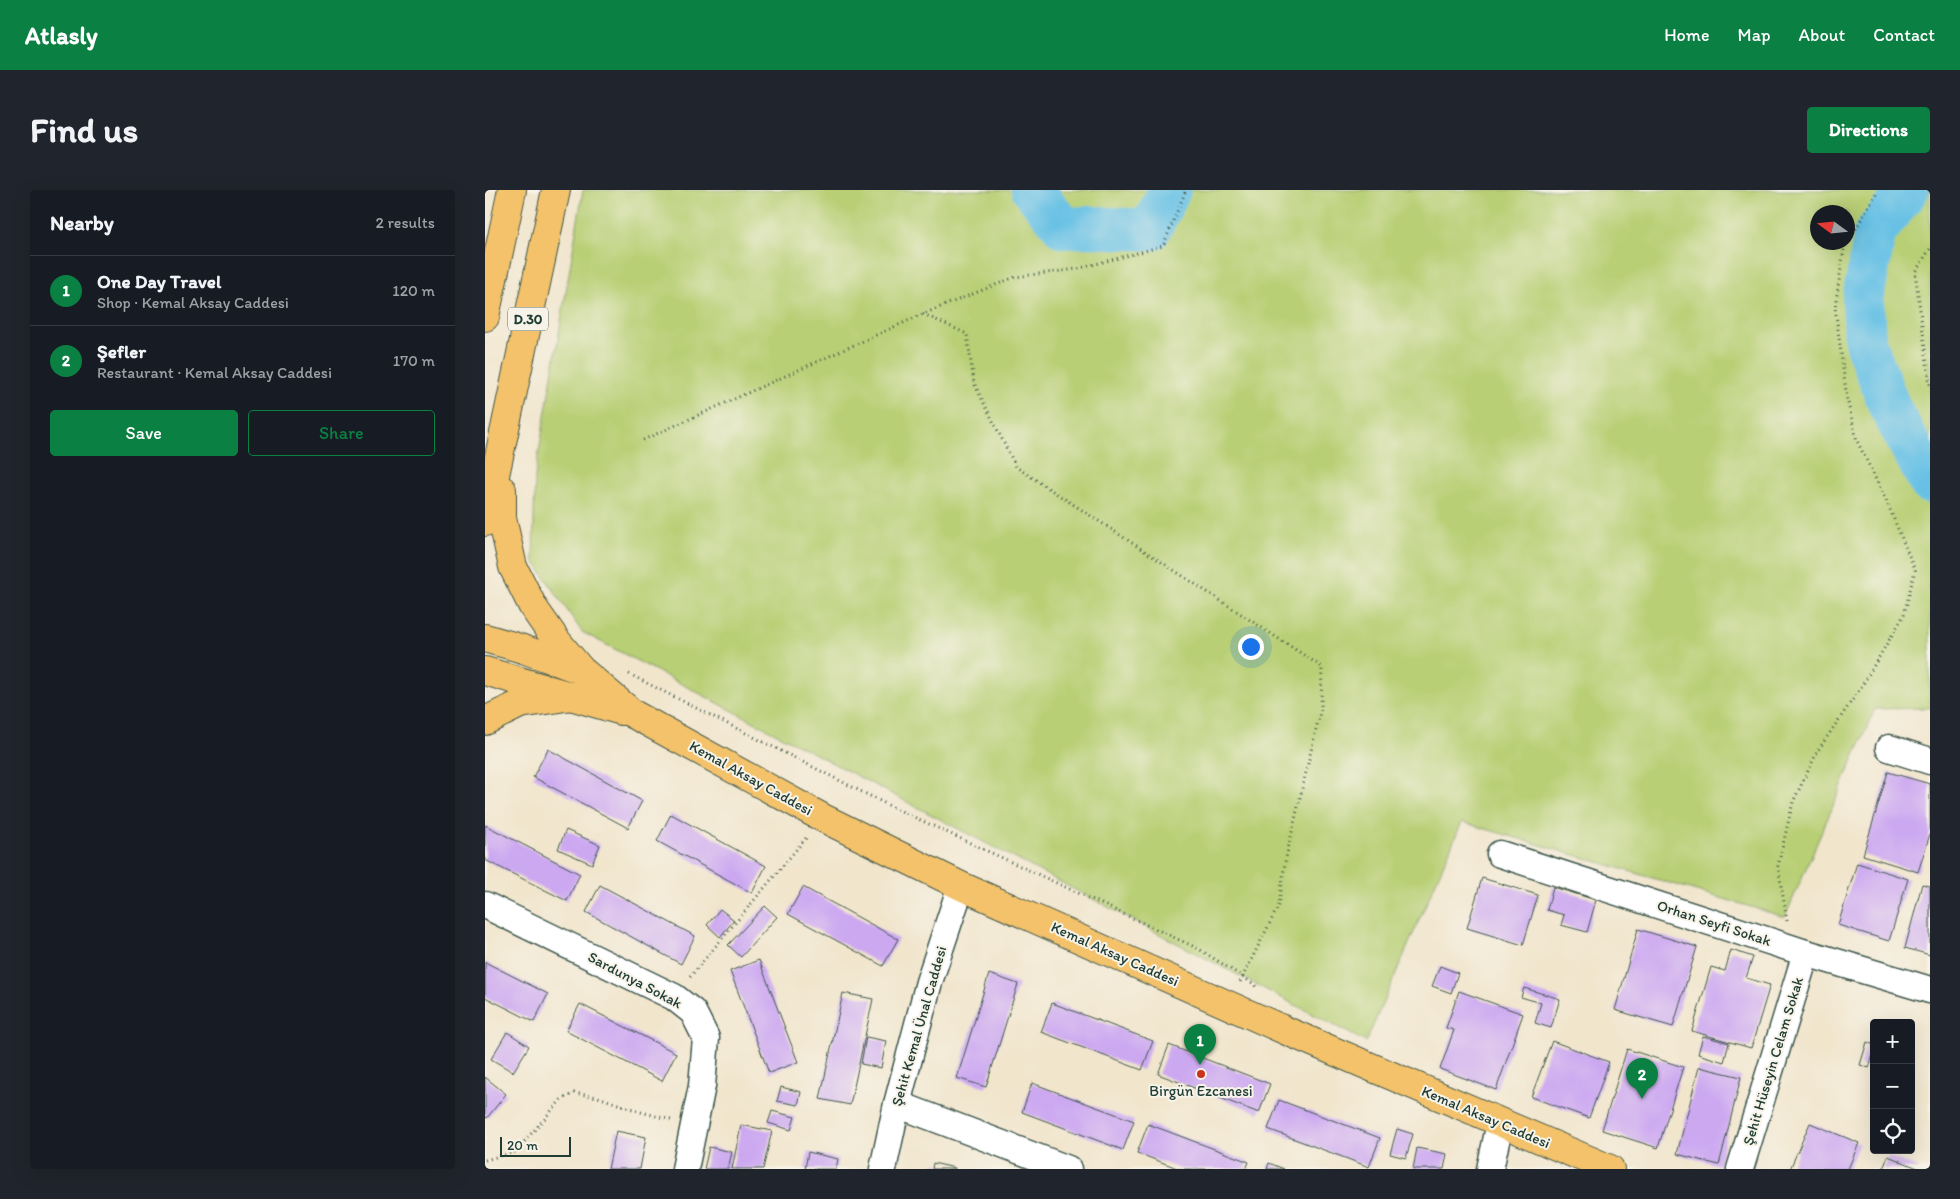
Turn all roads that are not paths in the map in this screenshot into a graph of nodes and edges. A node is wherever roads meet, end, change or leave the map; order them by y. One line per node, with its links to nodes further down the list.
1 (511, 190): 3 (main road, D.30)
2 (555, 190): 4 (main road, D.30)
3 (486, 309)
4 (501, 448): 5 (main road, D.30); 7 (main road)
5 (485, 522)
6 (485, 638): 7 (main road, Kemal Aksay Caddesi)
7 (581, 670): 10 (main road, Kemal Aksay Caddesi)
8 (485, 671): 9 (main road, Kemal Aksay Caddesi)
9 (572, 696): 10 (main road, Kemal Aksay Caddesi); 11 (main road)
10 (633, 714): 15 (main road, Kemal Aksay Caddesi)
11 (485, 722)
12 (1889, 748): 13 (street)
13 (1930, 761)
14 (1500, 854): 17 (street, Orhan Seyfi Sokak)
15 (961, 886): 19 (street, Şehit Kemal Ünal Caddesi); 20 (main road, Kemal Aksay Caddesi)
16 (485, 905): 21 (street, Sardunya Sokak)
17 (1799, 951): 18 (street, Orhan Seyfi Sokak); 26 (street, Şehit Hüseyin Celam Sokak)
18 (1930, 990)
19 (897, 1104): 22 (street, Şehit Kemal Ünal Caddesi); 23 (street)
20 (1500, 1123): 24 (street); 25 (main road, Kemal Aksay Caddesi)
21 (685, 1169)
22 (883, 1169)
23 (1068, 1169)
24 (1490, 1169)
25 (1610, 1169)
26 (1740, 1169)

